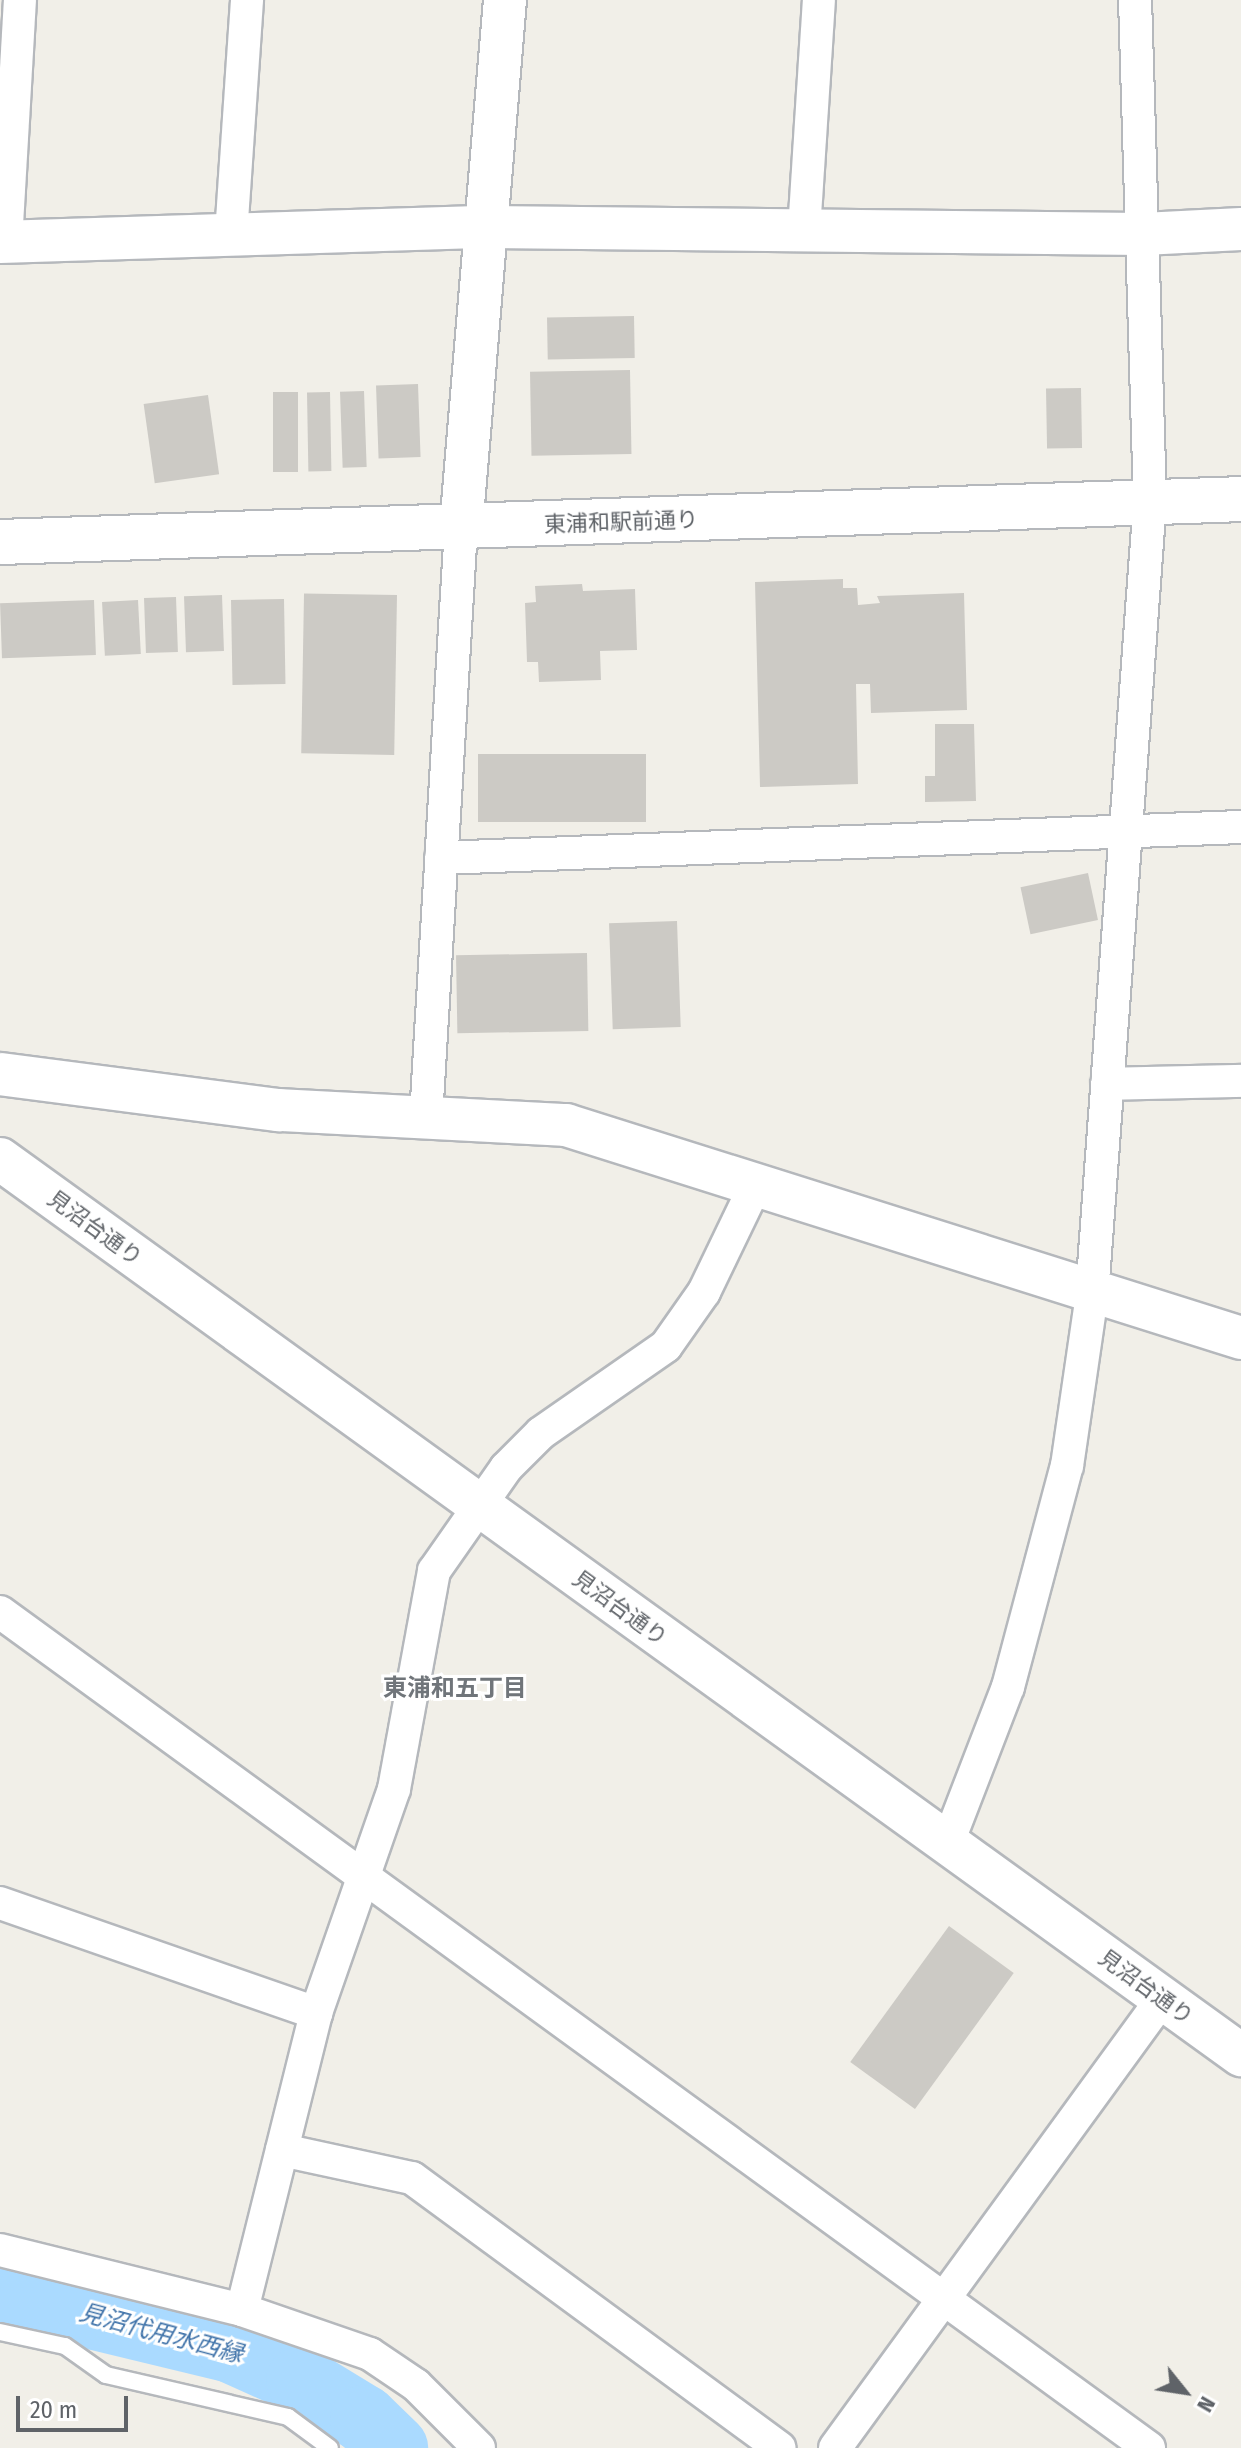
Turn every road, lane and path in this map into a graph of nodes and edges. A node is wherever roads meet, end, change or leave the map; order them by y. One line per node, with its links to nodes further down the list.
1 (20, 0): 11 (street)
2 (247, 0): 10 (street)
3 (505, 0): 6 (street)
4 (819, 0): 8 (street)
5 (1135, 0): 9 (street)
6 (486, 227): 8 (street); 10 (street); 14 (street)
7 (1241, 229): 9 (street)
8 (804, 231): 9 (street)
9 (1143, 234): 13 (street)
10 (231, 235): 11 (street)
11 (3, 242)
12 (1241, 499): 13 (main road, 東浦和駅前通り)
13 (1150, 501): 14 (main road, 東浦和駅前通り); 17 (street)
14 (461, 528): 15 (main road, 東浦和駅前通り); 18 (street)
15 (0, 542)
16 (1241, 827): 17 (street)
17 (1126, 832): 18 (street); 21 (street)
18 (441, 858): 22 (street)
19 (0, 1074): 22 (street)
20 (1241, 1081): 21 (street)
21 (1107, 1084): 25 (street)
22 (426, 1118): 24 (street)
23 (0, 1159): 27 (street, 見沼台通り)
24 (755, 1186): 25 (street); 27 (street)
25 (1092, 1294): 26 (street); 29 (street)
26 (1241, 1338)
27 (479, 1504): 29 (street, 見沼台通り); 30 (street)
28 (0, 1613): 30 (street)
29 (947, 1845): 32 (street, 見沼台通り)
30 (359, 1874): 33 (street); 37 (street)
31 (0, 1903): 33 (street)
32 (1162, 1999): 34 (street, 見沼台通り); 37 (street)
33 (316, 2013): 35 (street)
34 (1241, 2055)
35 (282, 2150): 38 (street); 43 (street)
36 (0, 2250): 38 (street)
37 (942, 2300): 40 (street); 44 (street)
38 (242, 2310): 42 (street)
39 (0, 2332): 41 (lane)
40 (1139, 2445)
41 (330, 2448)
42 (479, 2448)
43 (779, 2448)
44 (835, 2448)

